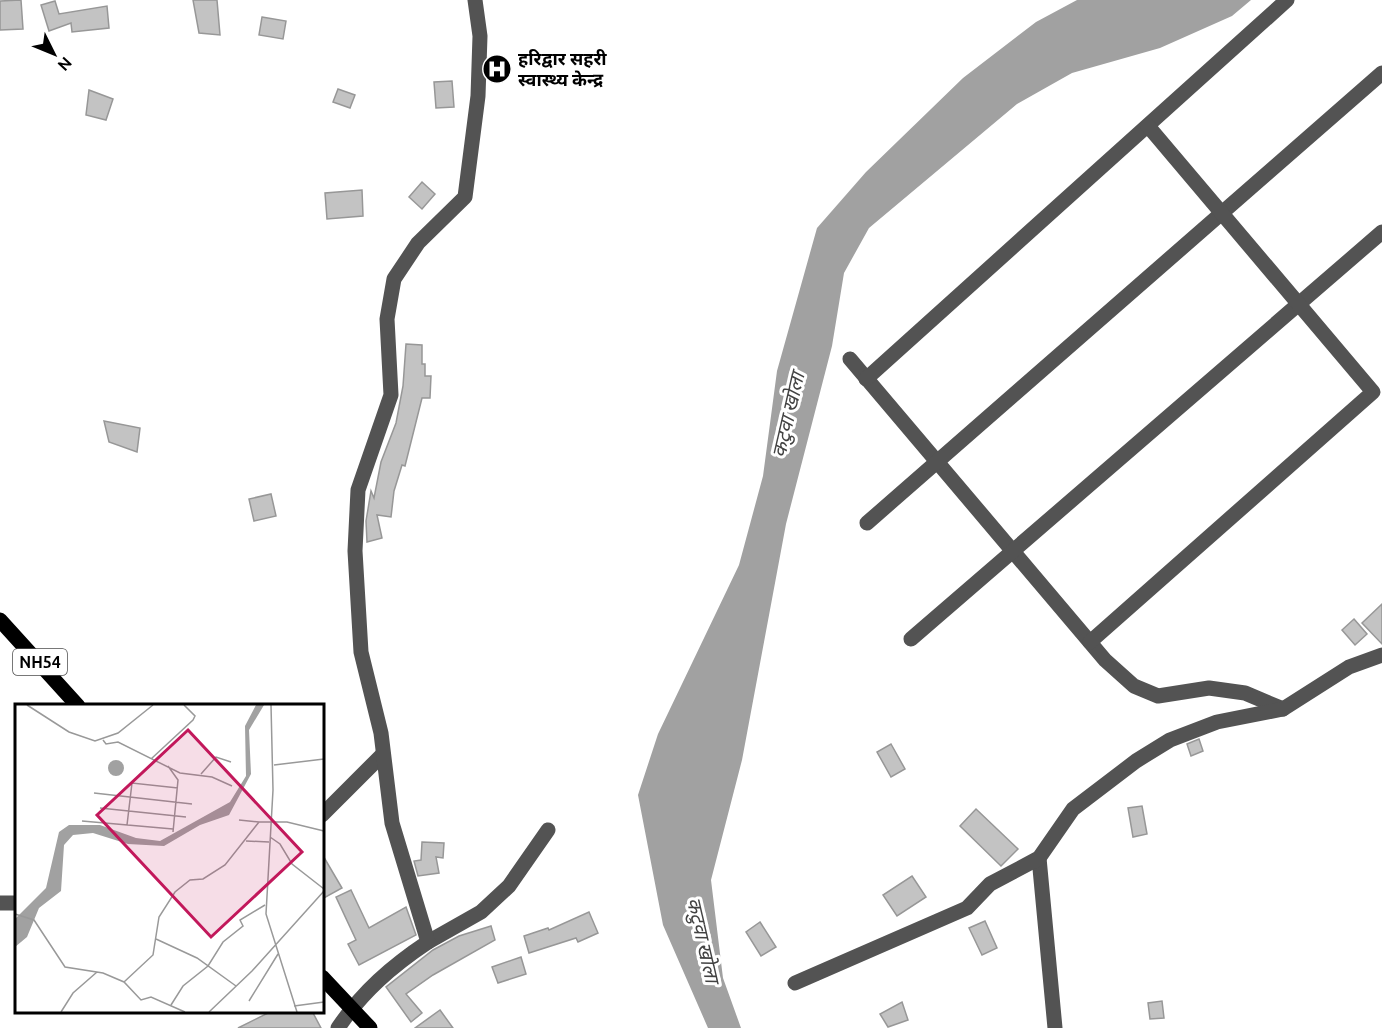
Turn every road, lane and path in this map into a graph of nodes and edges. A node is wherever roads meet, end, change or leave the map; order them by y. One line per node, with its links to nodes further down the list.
1 (475, 0): 19 (street)
2 (1287, 0): 4 (street)
3 (1382, 73): 5 (street)
4 (1148, 126): 5 (street); 9 (street)
5 (1222, 213): 7 (street); 10 (street)
6 (1382, 232): 7 (street)
7 (1298, 304): 12 (street); 15 (street)
8 (850, 359): 9 (street)
9 (866, 379): 10 (street)
10 (938, 463): 11 (street); 12 (street)
11 (867, 523)
12 (1013, 552): 14 (street); 15 (street)
13 (0, 620): 17 (main road, NH54)
14 (911, 639)
15 (1090, 642): 18 (street)
16 (1382, 655): 18 (street)
17 (77, 704)
18 (1283, 709): 22 (street)
19 (383, 754): 20 (street); 23 (street)
20 (324, 813)
21 (548, 830): 23 (street)
22 (1039, 858): 25 (street); 29 (street)
23 (428, 942): 26 (street)
24 (324, 979): 26 (main road)
25 (795, 983)
26 (351, 1008): 27 (street); 28 (main road)
27 (338, 1028)
28 (370, 1028)
29 (1055, 1028)

